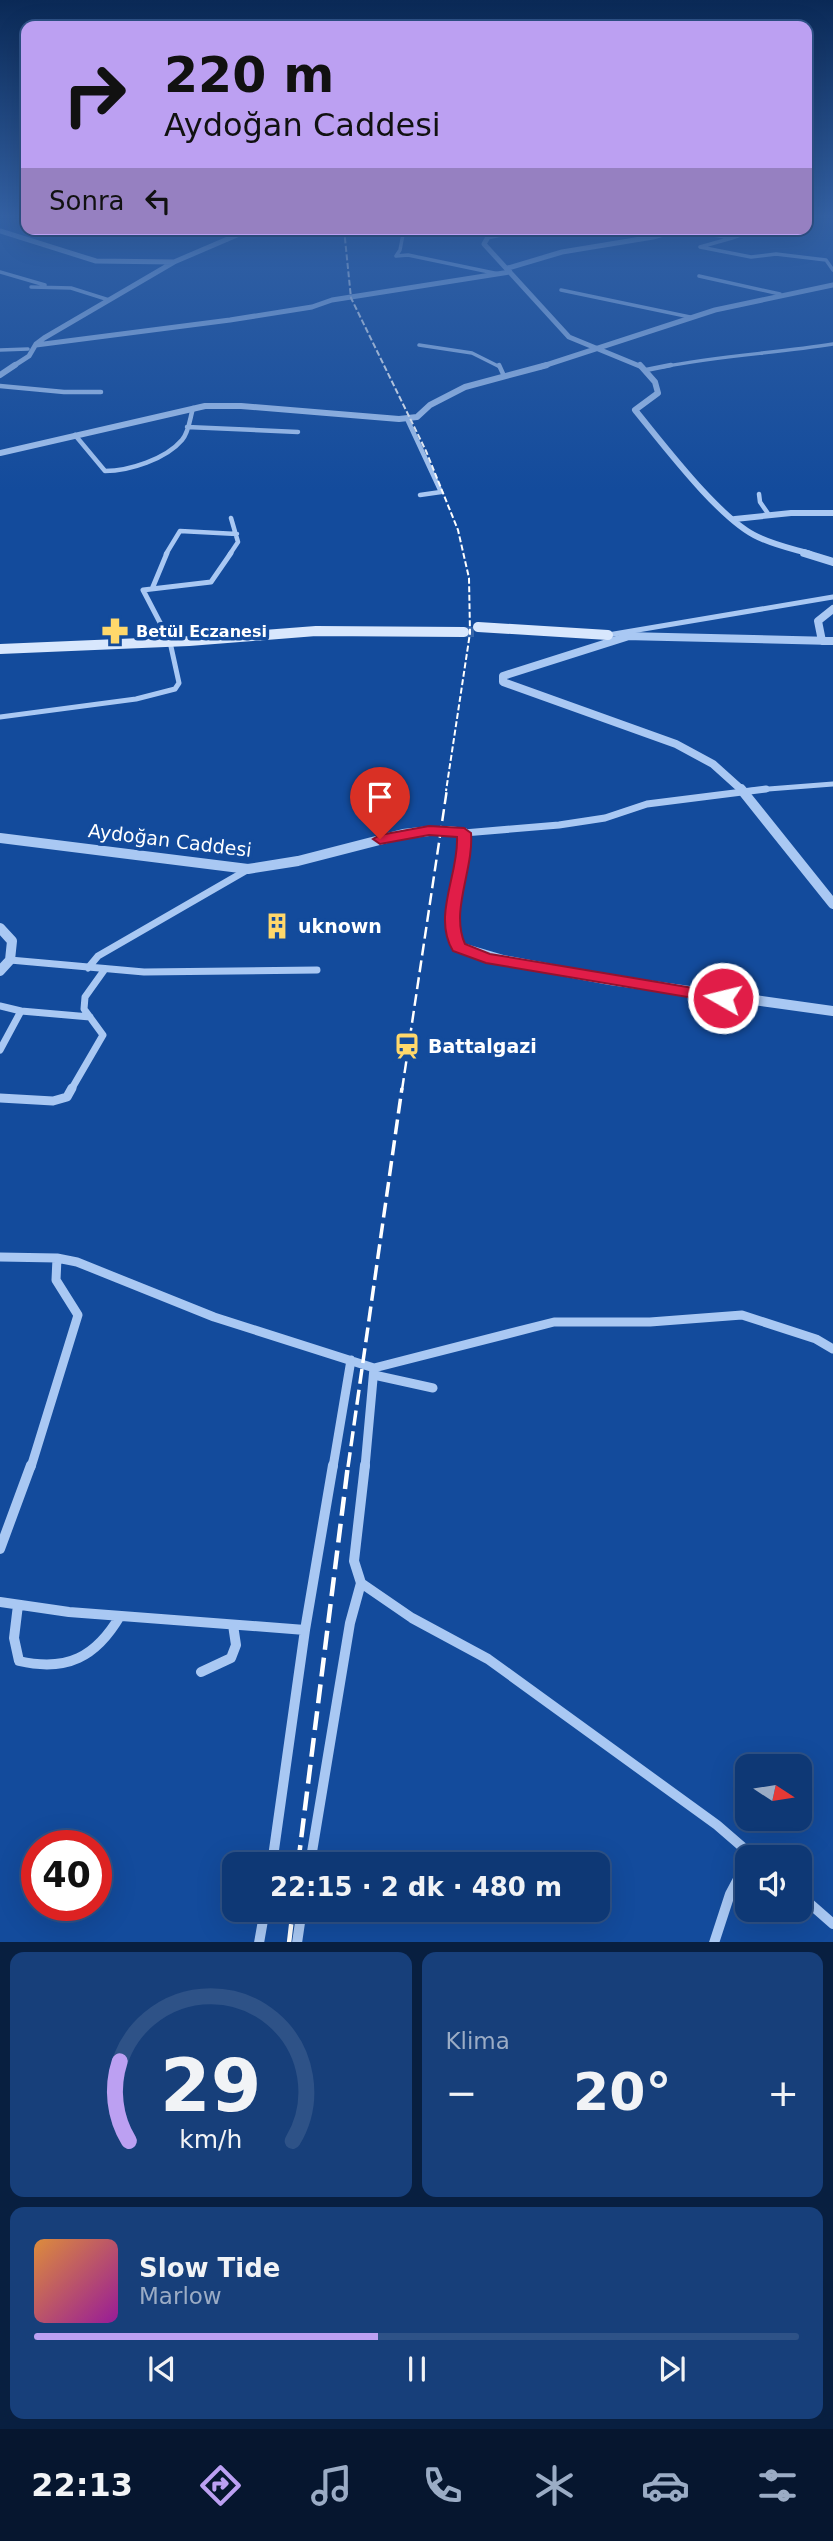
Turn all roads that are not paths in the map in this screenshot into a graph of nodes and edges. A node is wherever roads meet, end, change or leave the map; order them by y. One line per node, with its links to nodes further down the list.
1 (95, 309): 8 (street)
2 (302, 309): 8 (street)
3 (544, 309): 10 (street)
4 (650, 309): 6 (street)
5 (723, 309): 6 (street)
6 (690, 317): 10 (street)
7 (833, 344): 13 (street)
8 (36, 345): 14 (street)
9 (419, 345): 15 (street)
10 (599, 348): 13 (street); 15 (street)
11 (27, 349): 12 (street)
12 (2, 351)
13 (646, 370): 29 (street)
14 (0, 375)
15 (504, 376): 19 (street)
16 (0, 386): 17 (street)
17 (101, 392)
18 (193, 408): 19 (street); 20 (street); 22 (street)
19 (410, 419): 25 (street)
20 (187, 426): 21 (street); 22 (street)
21 (298, 432)
22 (75, 435): 23 (street)
23 (0, 453)
24 (759, 494): 27 (street)
25 (420, 495)
26 (833, 513): 27 (street)
27 (769, 515): 29 (street)
28 (231, 518): 30 (street)
29 (735, 519): 31 (street)
30 (237, 534): 32 (street); 32 (street)
31 (833, 562)
32 (155, 587): 39 (street)
33 (833, 597): 37 (street)
34 (833, 609): 40 (street)
35 (464, 629): 39 (main road)
36 (478, 630): 37 (main road)
37 (608, 635): 38 (street)
38 (629, 636): 40 (street); 45 (street)
39 (168, 639): 42 (main road); 43 (street)
40 (822, 641): 41 (street)
41 (833, 641)
42 (0, 647)
43 (0, 717)
44 (833, 784): 45 (street)
45 (743, 791): 46 (street); 49 (street)
46 (464, 833): 48 (street, Aydoğan Caddesi, bridge); 58 (street)
47 (0, 838): 48 (street, Aydoğan Caddesi)
48 (248, 869): 52 (street)
49 (833, 904)
50 (0, 928): 51 (street)
51 (10, 960): 52 (street); 55 (street)
52 (89, 968): 53 (street)
53 (105, 970): 54 (street); 59 (street)
54 (317, 970)
55 (0, 971)
56 (0, 1006): 57 (street)
57 (21, 1011): 59 (street); 60 (street)
58 (833, 1011)
59 (90, 1017): 61 (street)
60 (0, 1049)
61 (0, 1097)
62 (0, 1257): 63 (street)
63 (57, 1258): 65 (street); 68 (street)
64 (833, 1349): 66 (street)
65 (351, 1360): 66 (street); 74 (street)
66 (374, 1372): 67 (street); 69 (street)
67 (433, 1388)
68 (0, 1549)
69 (361, 1583): 76 (street); 78 (street)
70 (0, 1602): 71 (street)
71 (19, 1605): 72 (street); 72 (street)
72 (120, 1616): 73 (street)
73 (233, 1625): 74 (street); 75 (street)
74 (305, 1630): 77 (street)
75 (201, 1672)
76 (738, 1845)
77 (274, 1852)
78 (312, 1852)
79 (735, 1885): 86 (street)
80 (812, 1906): 83 (street)
81 (263, 1922): 84 (street)
82 (300, 1922): 85 (street)
83 (833, 1924)
84 (259, 1942)
85 (297, 1942)
86 (714, 1942)

